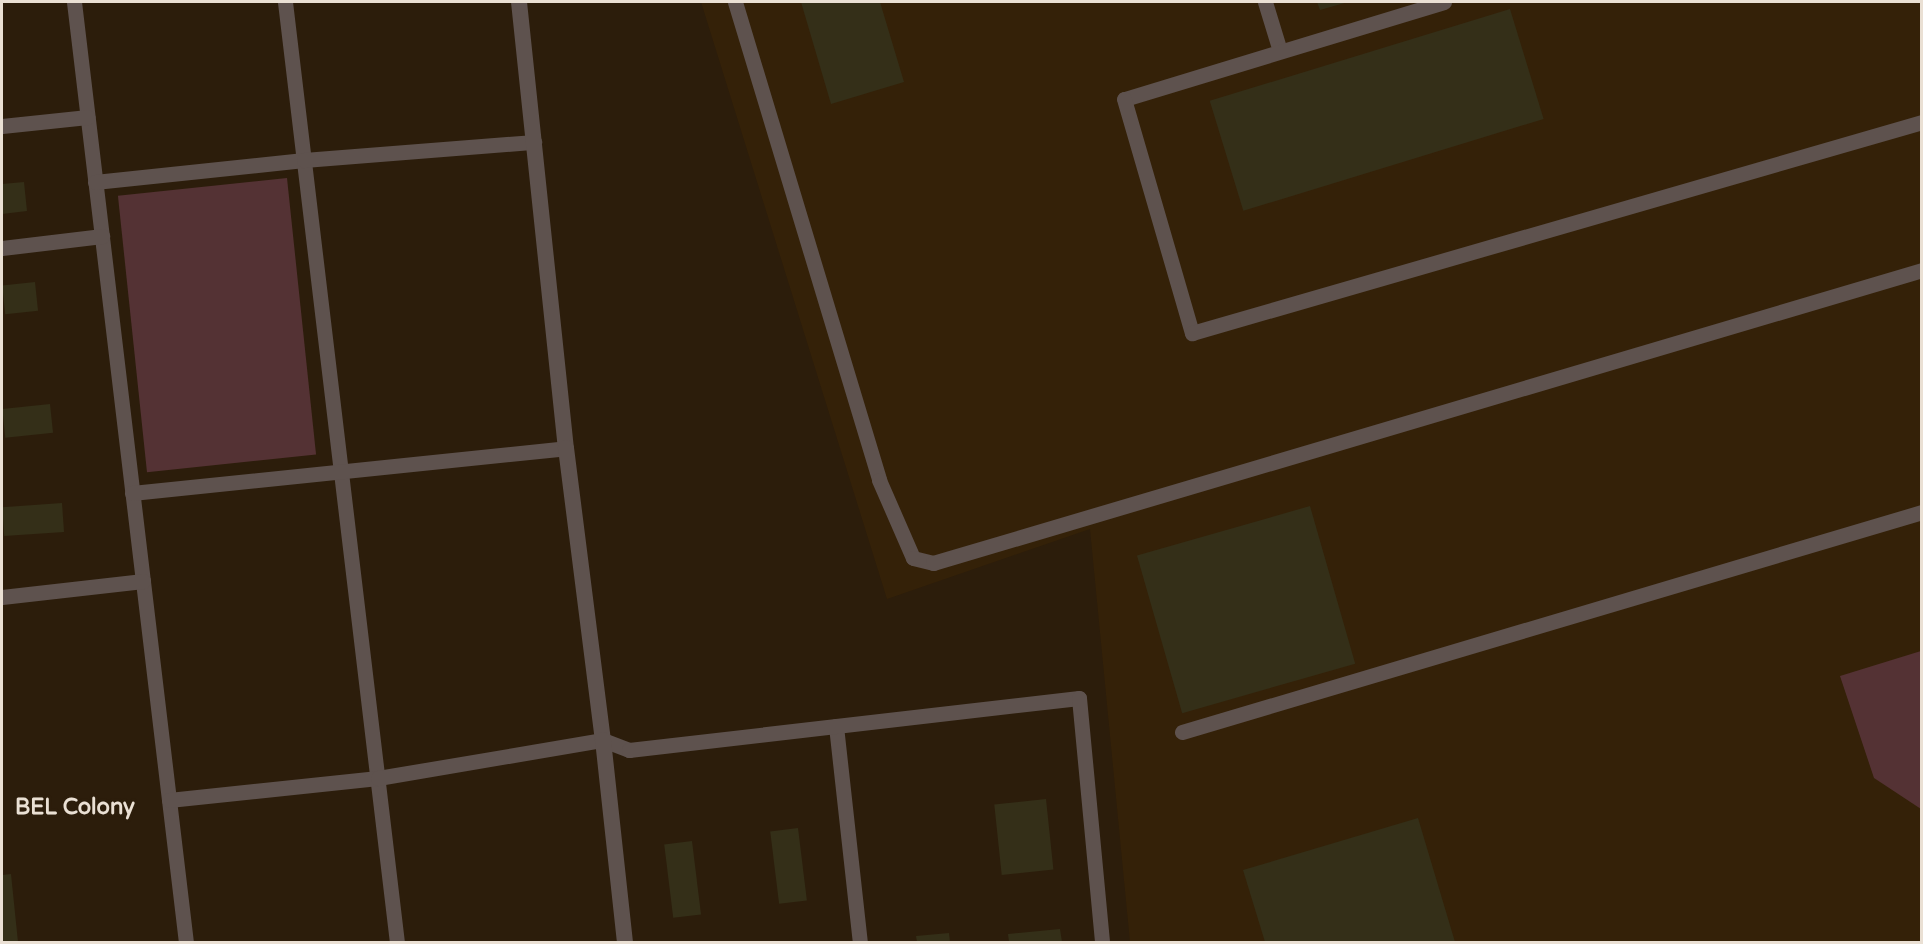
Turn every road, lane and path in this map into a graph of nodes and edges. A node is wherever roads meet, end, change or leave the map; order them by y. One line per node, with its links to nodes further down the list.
1 (74, 2): 8 (lane)
2 (285, 2): 12 (lane)
3 (519, 2): 11 (street)
4 (735, 2): 16 (lane)
5 (1265, 2): 7 (lane)
6 (1444, 2): 7 (lane)
7 (1280, 51): 9 (lane)
8 (88, 117): 10 (lane); 13 (lane)
9 (1922, 122)
10 (2, 126)
11 (534, 142): 12 (lane); 17 (street)
12 (303, 159): 13 (lane); 18 (lane)
13 (95, 182): 14 (lane)
14 (102, 236): 15 (lane); 19 (lane)
15 (2, 248)
16 (1922, 270)
17 (566, 448): 18 (lane); 25 (street)
18 (341, 471): 19 (lane); 26 (lane)
19 (132, 493): 21 (lane)
20 (1922, 512): 24 (lane)
21 (143, 580): 22 (lane); 27 (lane)
22 (2, 597)
23 (836, 726): 25 (lane); 31 (lane); 32 (lane)
24 (1182, 732)
25 (603, 740): 26 (lane); 30 (street)
26 (378, 778): 27 (lane); 29 (lane)
27 (169, 800): 28 (lane)
28 (186, 942)
29 (398, 942)
30 (625, 942)
31 (860, 942)
32 (1102, 942)

